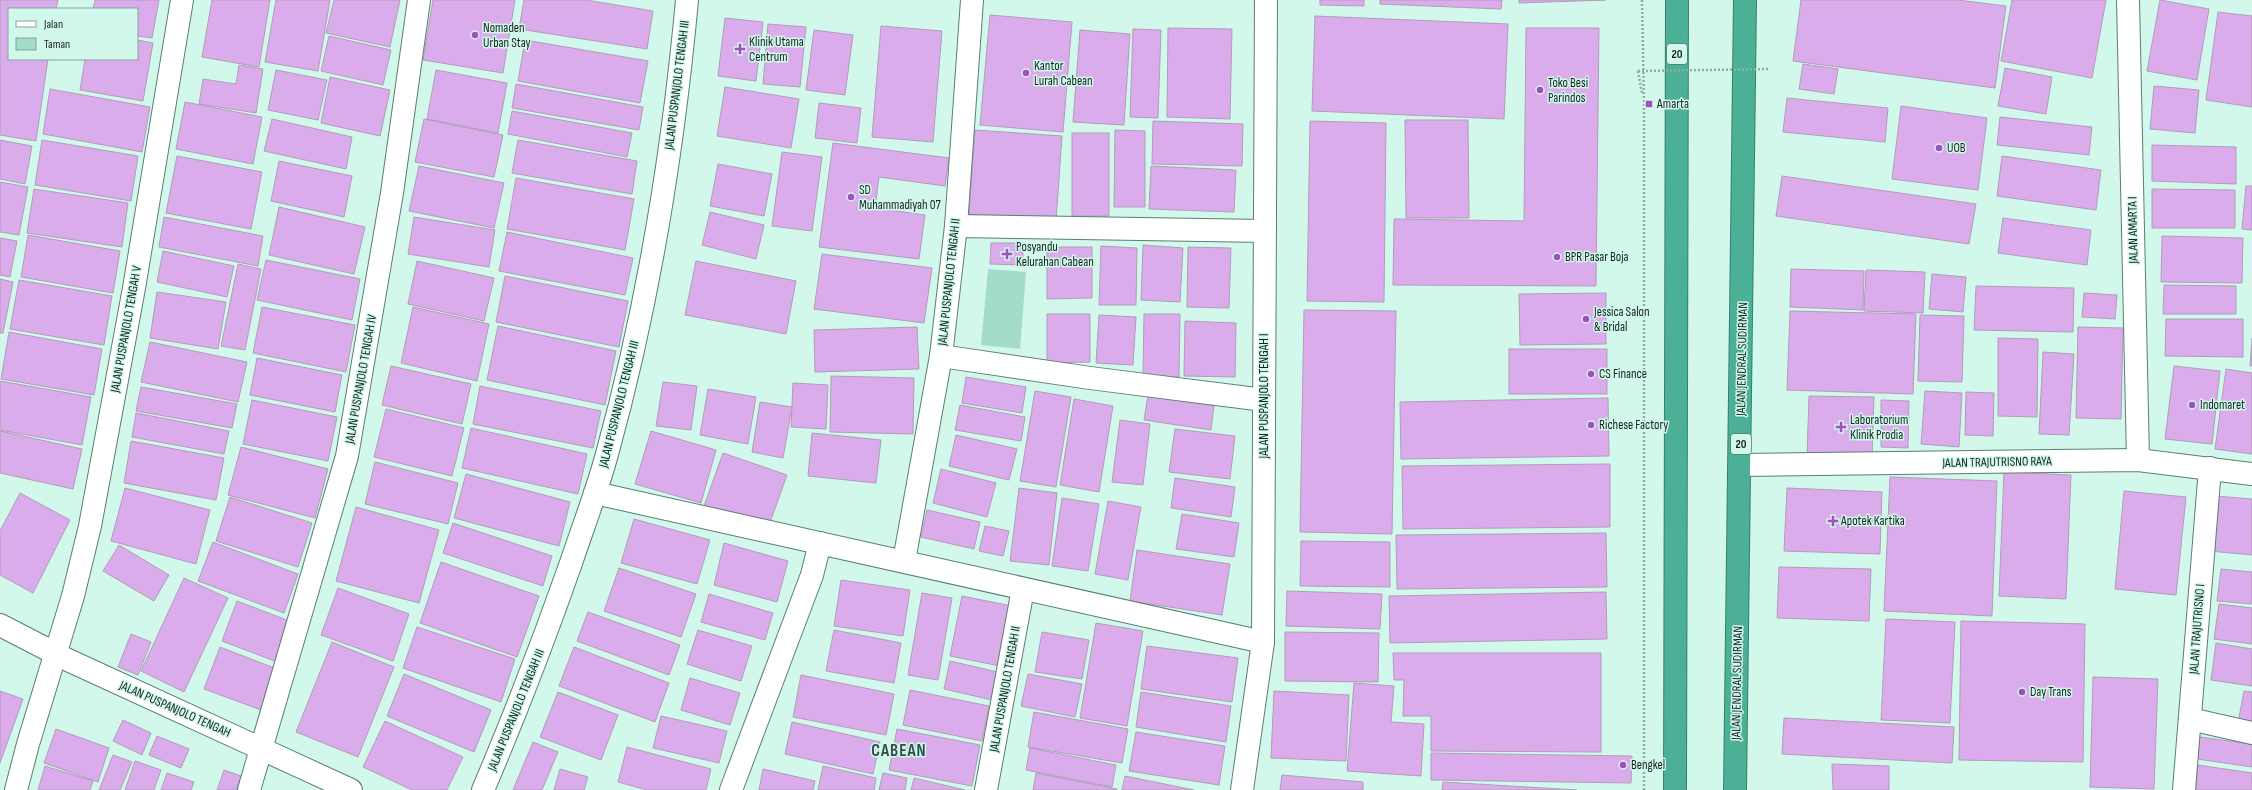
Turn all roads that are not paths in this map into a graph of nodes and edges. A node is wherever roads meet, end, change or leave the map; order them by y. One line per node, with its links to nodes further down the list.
1 (182, 0): 23 (street, JALAN PUSPANJOLO TENGAH V)
2 (419, 0): 26 (street, JALAN PUSPANJOLO TENGAH IV)
3 (687, 0): 17 (street, JALAN PUSPANJOLO TENGAH III)
4 (972, 0): 9 (street, JALAN PUSPANJOLO TENGAH II)
5 (1266, 0): 10 (street, JALAN PUSPANJOLO TENGAH I)
6 (1677, 0): 34 (highway, 20)
7 (1745, 0): 14 (highway, JALAN JENDRAL SUDIRMAN / 20)
8 (2128, 0): 13 (street, JALAN AMARTA I)
9 (956, 226): 10 (street); 11 (street, JALAN PUSPANJOLO TENGAH II)
10 (1265, 231): 12 (street, JALAN PUSPANJOLO TENGAH I)
11 (941, 356): 12 (street); 19 (street, JALAN PUSPANJOLO TENGAH II)
12 (1264, 400): 22 (street, JALAN PUSPANJOLO TENGAH I)
13 (2138, 460): 14 (street, JALAN TRAJUTRISNO RAYA); 15 (street, JALAN TRAJUTRISNO RAYA)
14 (1740, 464): 35 (highway, JALAN JENDRAL SUDIRMAN / 20)
15 (2210, 468): 16 (street, JALAN TRAJUTRISNO RAYA); 24 (street, JALAN TRAJUTRISNO I)
16 (2252, 474)
17 (595, 493): 18 (street); 30 (street, JALAN PUSPANJOLO TENGAH III)
18 (820, 543): 19 (street); 31 (street)
19 (904, 561): 20 (street)
20 (1023, 589): 22 (street); 32 (street, JALAN PUSPANJOLO TENGAH II)
21 (0, 625): 23 (street, JALAN PUSPANJOLO TENGAH)
22 (1263, 642): 33 (street, JALAN PUSPANJOLO TENGAH I)
23 (55, 654): 26 (street, JALAN PUSPANJOLO TENGAH); 27 (street, JALAN PUSPANJOLO TENGAH V)
24 (2190, 719): 25 (street); 36 (street, JALAN TRAJUTRISNO I)
25 (2252, 733)
26 (262, 748): 28 (street, JALAN PUSPANJOLO TENGAH IV); 29 (street, JALAN PUSPANJOLO TENGAH)
27 (16, 790)
28 (249, 790)
29 (350, 790)
30 (483, 790)
31 (730, 790)
32 (986, 790)
33 (1242, 790)
34 (1674, 790)
35 (1735, 790)
36 (2184, 790)

